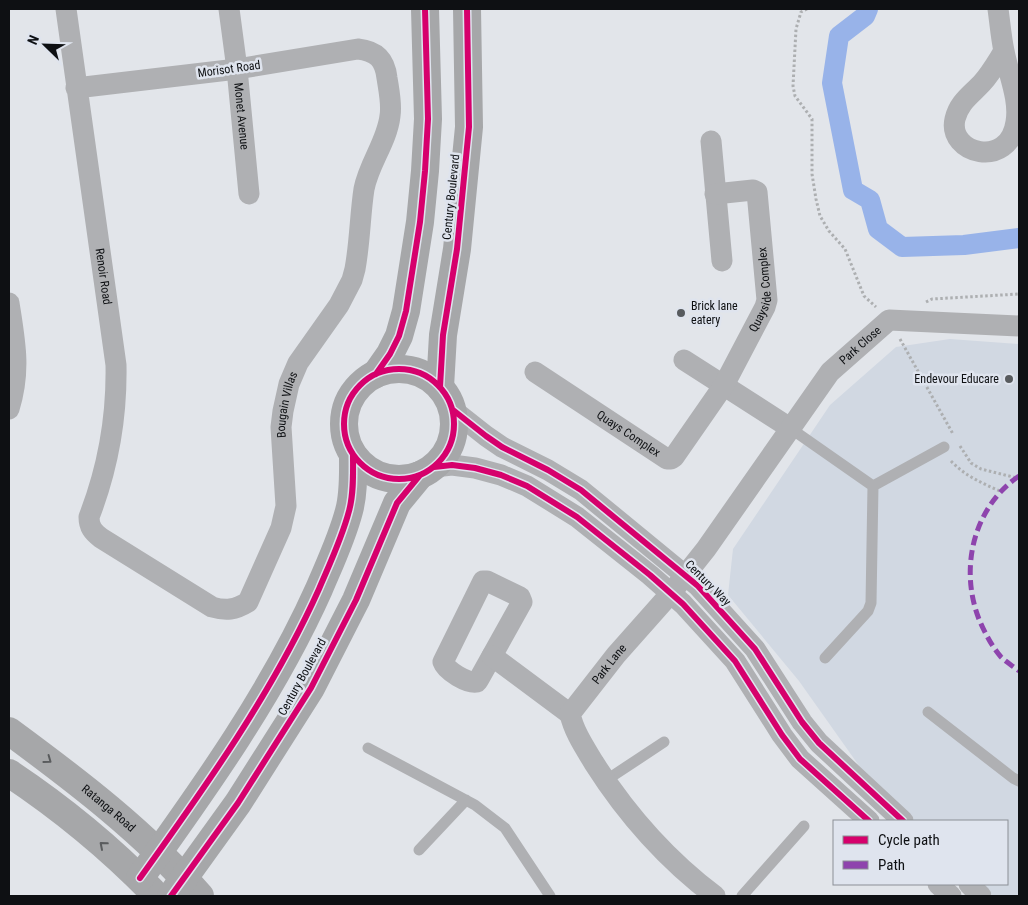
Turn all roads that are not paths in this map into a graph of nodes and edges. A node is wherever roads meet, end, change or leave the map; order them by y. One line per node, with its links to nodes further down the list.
1 (66, 9): 9 (street, Renoir Road)
2 (229, 9): 8 (street, Monet Avenue)
3 (425, 9): 18 (main road)
4 (467, 9): 20 (main road, Century Boulevard)
5 (998, 9): 6 (street)
6 (1004, 51)
7 (380, 57): 8 (street, Morisot Road); 28 (street, Bougain Villas)
8 (238, 69): 9 (street, Morisot Road); 11 (street, Monet Avenue)
9 (76, 88): 28 (street, Renoir Road)
10 (711, 141): 12 (street)
11 (249, 194)
12 (715, 194): 13 (street); 19 (street, Quayside Complex)
13 (722, 261)
14 (9, 303): 21 (street)
15 (1019, 326): 23 (street, Park Close)
16 (684, 360): 19 (street)
17 (535, 372): 19 (street, Quays Complex)
18 (376, 374): 20 (main road); 25 (main road)
19 (724, 385): 23 (street)
20 (440, 387): 22 (main road)
21 (9, 409)
22 (453, 410): 26 (main road); 29 (street, Century Way)
23 (790, 428): 27 (lane); 29 (street, Park Lane)
24 (944, 447): 27 (lane)
25 (353, 455): 26 (main road); 46 (main road, Century Boulevard)
26 (427, 471): 30 (street); 50 (main road, Century Boulevard)
27 (873, 486): 32 (lane)
28 (101, 538)
29 (686, 575): 30 (street, Park Lane); 43 (street, Century Way)
30 (671, 593): 34 (street, Park Lane); 42 (street)
31 (492, 656): 31 (street); 34 (street)
32 (825, 658)
33 (928, 712): 40 (lane)
34 (570, 714): 39 (street)
35 (9, 731): 46 (main road, Ratanga Road, one-way to 46)
36 (664, 742): 39 (lane)
37 (368, 748): 41 (lane)
38 (9, 773): 49 (main road, one-way to 38)
39 (605, 781): 52 (street)
40 (1019, 781)
41 (466, 800): 45 (lane); 51 (lane)
42 (868, 820)
43 (902, 820)
44 (804, 826): 53 (lane)
45 (419, 850)
46 (159, 852): 49 (main road, Century Boulevard); 50 (main road, Ratanga Road)
47 (939, 885): 54 (street)
48 (970, 885): 55 (street)
49 (146, 890)
50 (185, 890)
51 (550, 896)
52 (715, 896)
53 (742, 896)
54 (951, 896)
55 (981, 896)

